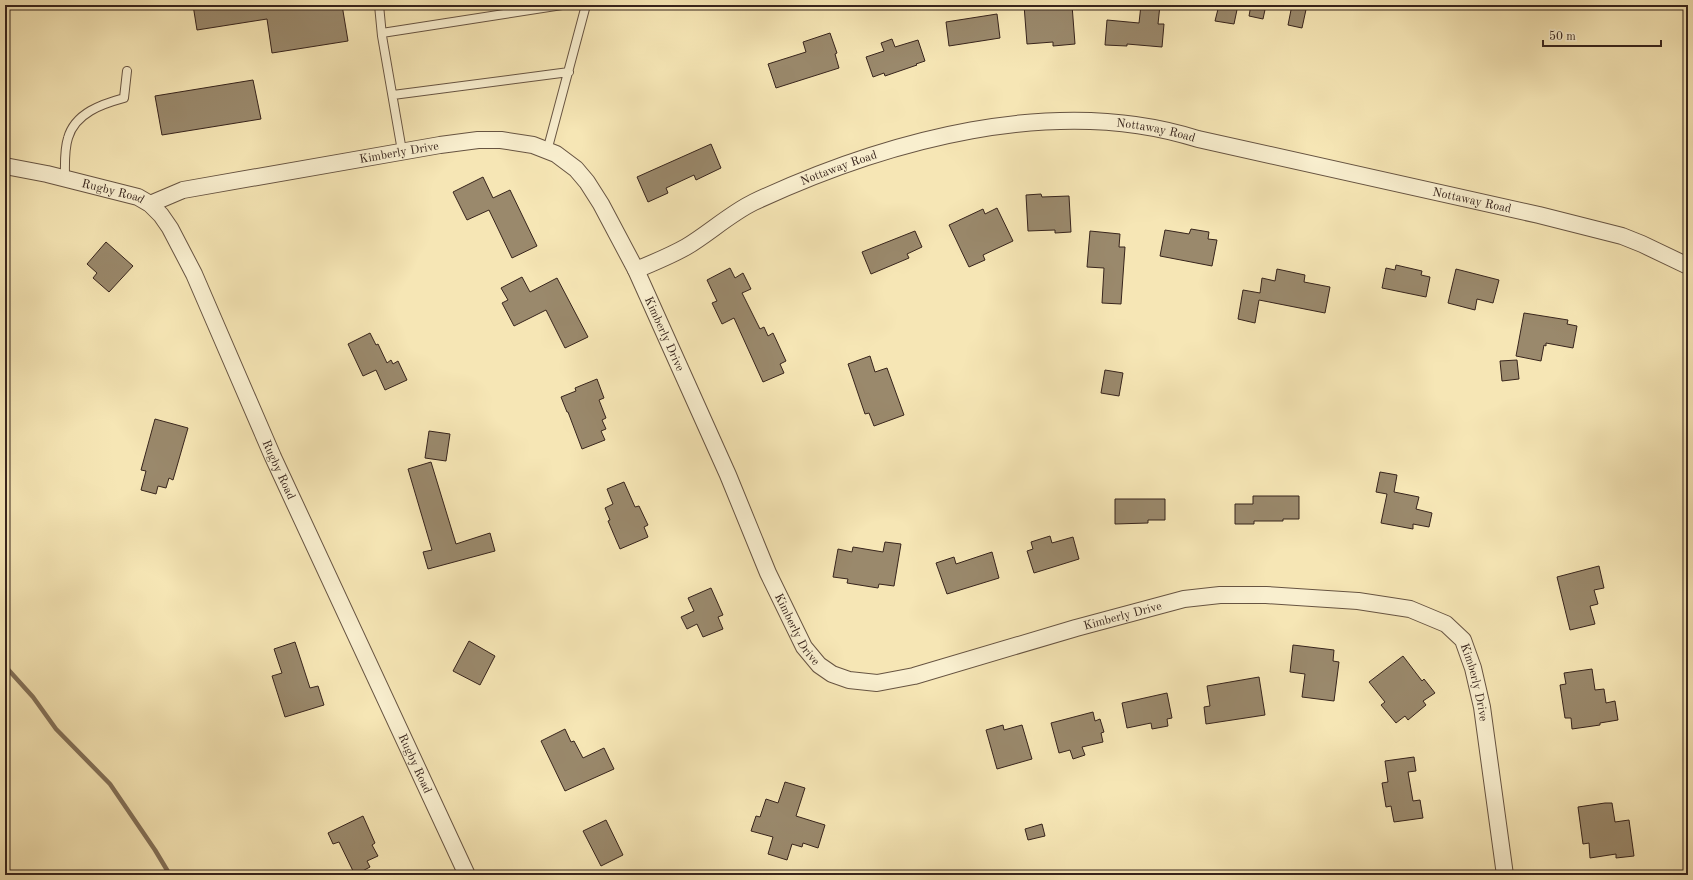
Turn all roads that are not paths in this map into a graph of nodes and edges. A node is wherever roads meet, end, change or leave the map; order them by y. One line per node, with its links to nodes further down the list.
1 (379, 5): 4 (lane)
2 (562, 5): 4 (lane)
3 (586, 5): 6 (lane)
4 (382, 33): 7 (lane)
5 (127, 71): 11 (lane)
6 (569, 72): 7 (lane); 8 (lane)
7 (393, 95): 9 (lane)
8 (548, 151): 9 (street, Kimberly Drive); 14 (street, Kimberly Drive)
9 (402, 152): 12 (street, Kimberly Drive)
10 (5, 166): 11 (street, Rugby Road)
11 (65, 178): 12 (street, Rugby Road)
12 (150, 204): 15 (street, Rugby Road)
13 (1688, 266): 14 (street, Nottaway Road)
14 (636, 270): 16 (street, Kimberly Drive)
15 (466, 875)
16 (1505, 875)

